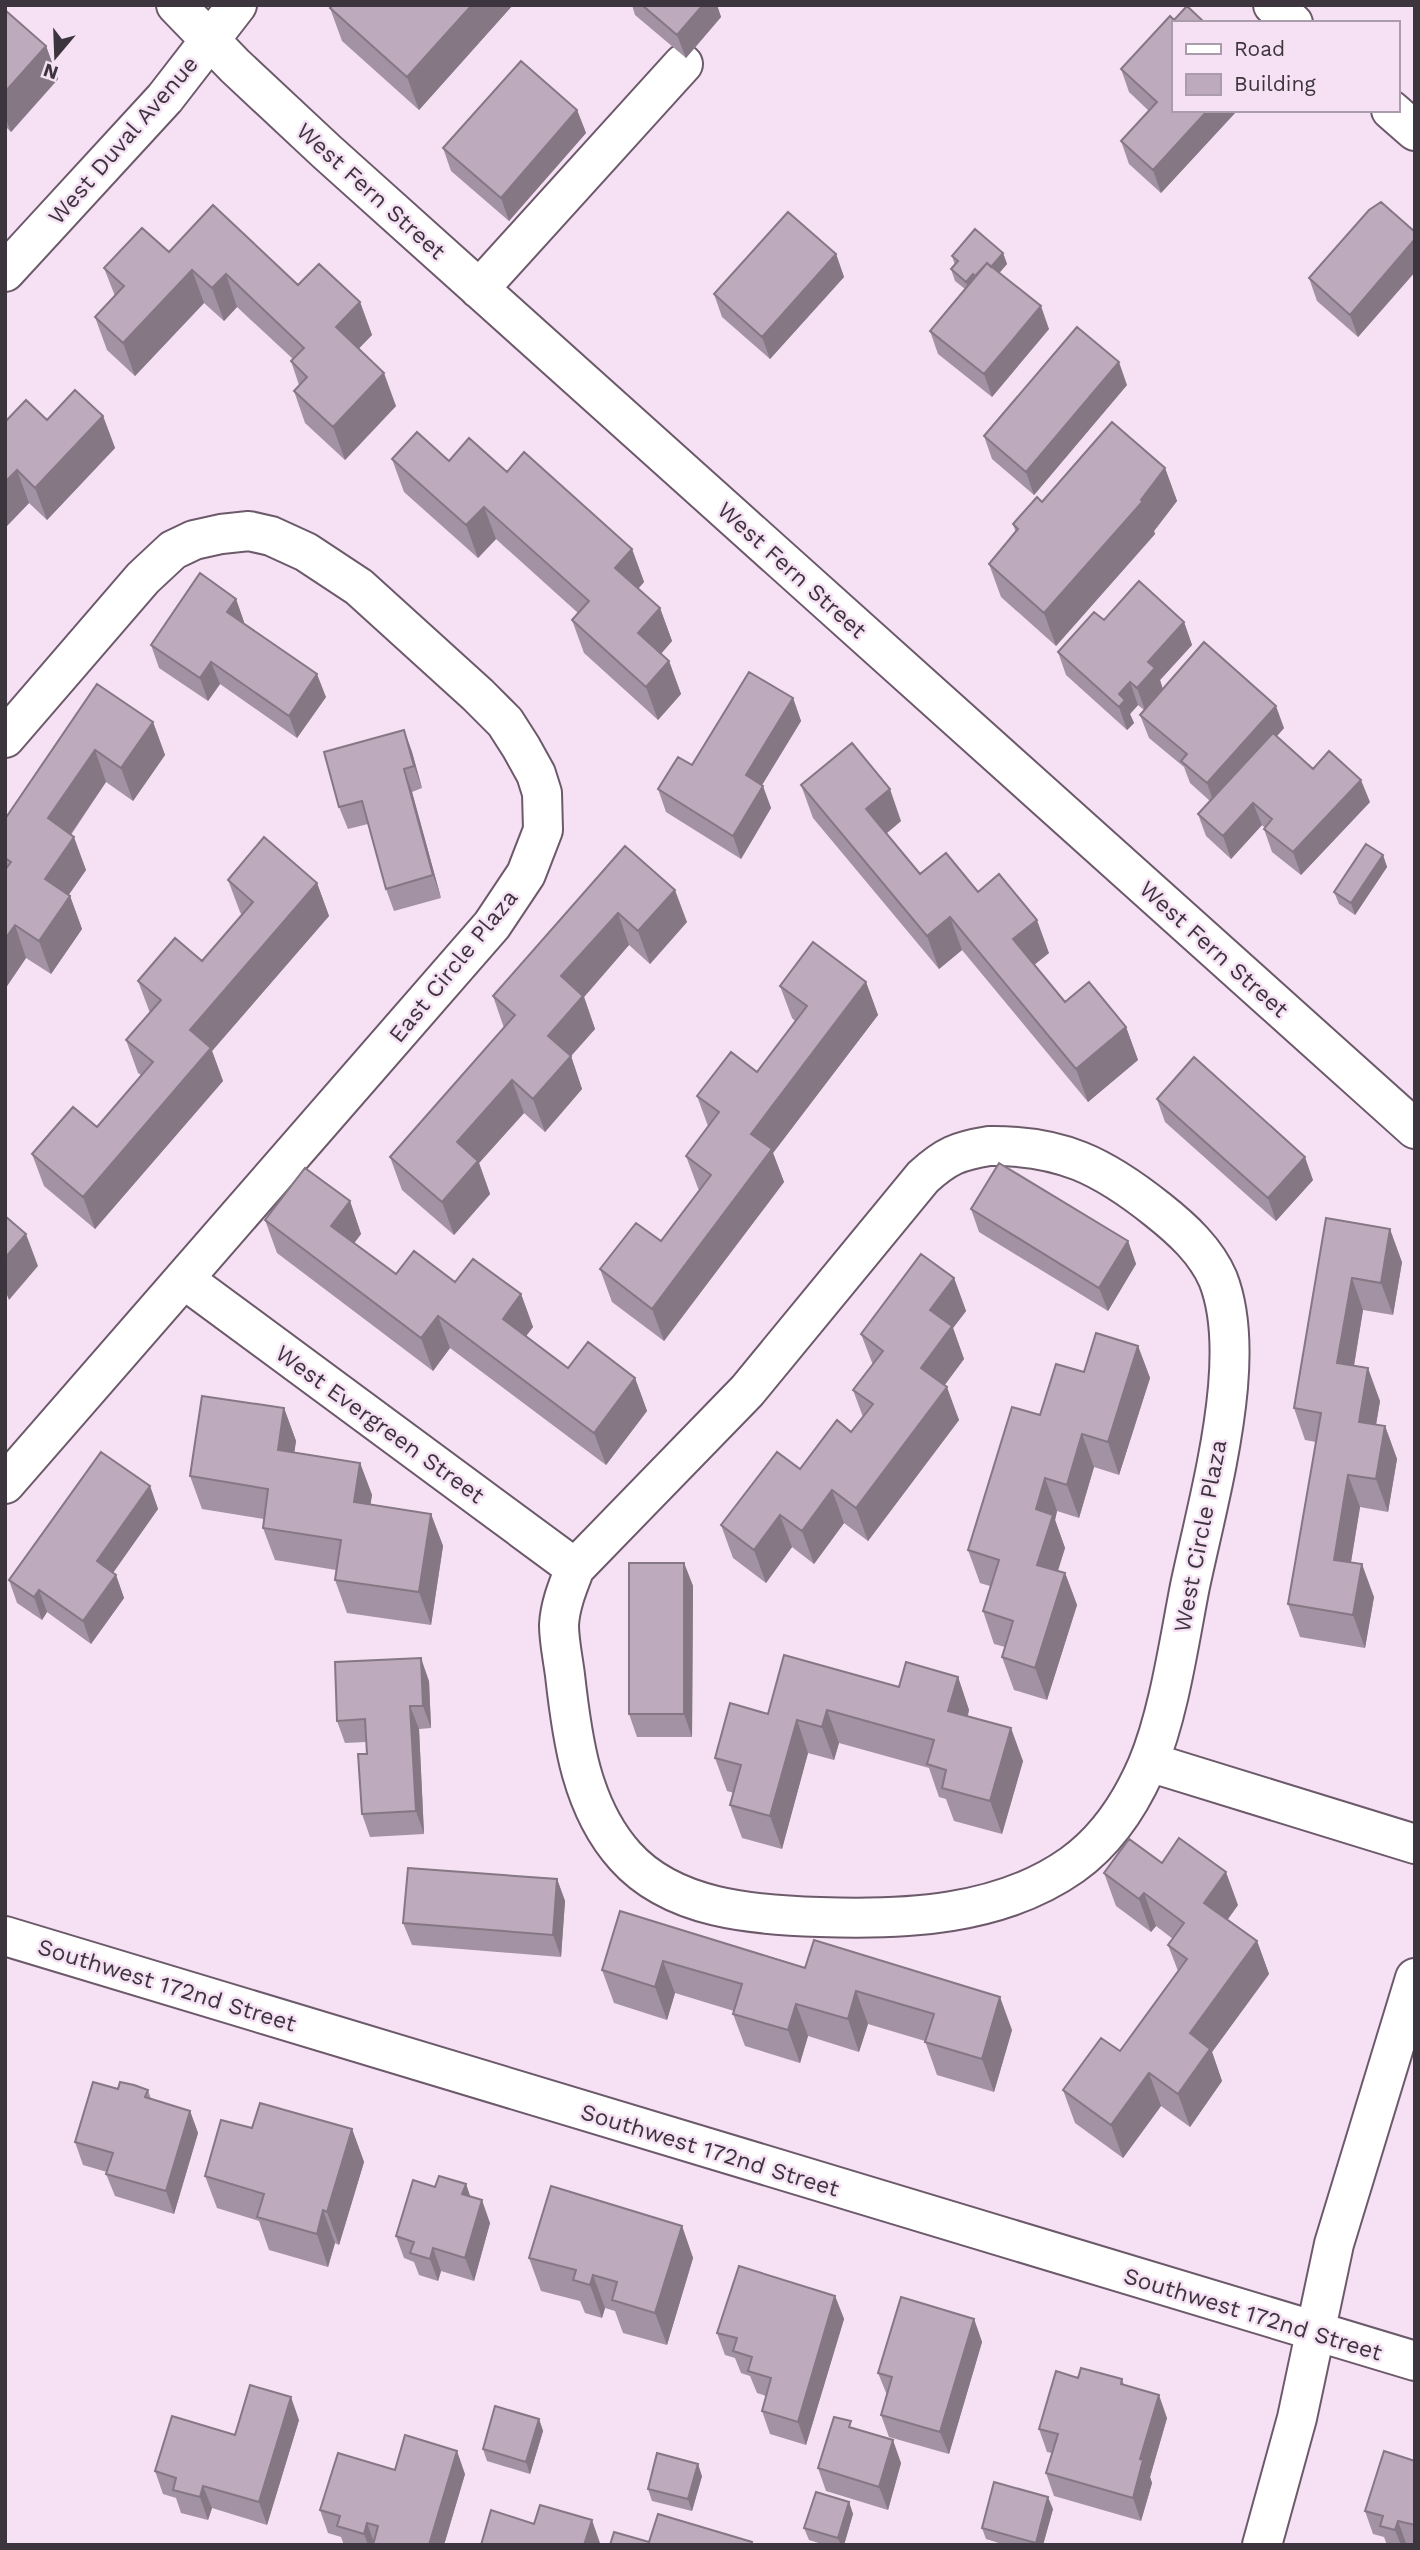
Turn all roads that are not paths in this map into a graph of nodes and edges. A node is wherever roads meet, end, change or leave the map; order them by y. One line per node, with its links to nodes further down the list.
1 (176, 5): 5 (street, West Fern Street)
2 (237, 5): 5 (street, West Duval Avenue)
3 (1273, 5): 4 (street)
4 (1291, 21)
5 (209, 41): 9 (street, West Duval Avenue); 10 (street, West Fern Street)
6 (683, 64): 10 (street)
7 (1393, 112): 8 (street)
8 (1415, 131)
9 (5, 272)
10 (479, 289): 12 (street, West Fern Street)
11 (5, 738): 13 (street, East Circle Plaza)
12 (1415, 1129)
13 (185, 1280): 14 (street, East Circle Plaza); 15 (street, West Evergreen Street)
14 (5, 1484)
15 (575, 1568): 16 (street, West Circle Plaza); 16 (street, West Circle Plaza)
16 (1149, 1762): 17 (street)
17 (1415, 1844)
18 (5, 1936): 20 (street, Southwest 172nd Street)
19 (1415, 1978): 20 (street)
20 (1316, 2333): 21 (street, Southwest 172nd Street); 22 (street)
21 (1415, 2361)
22 (1262, 2545)

